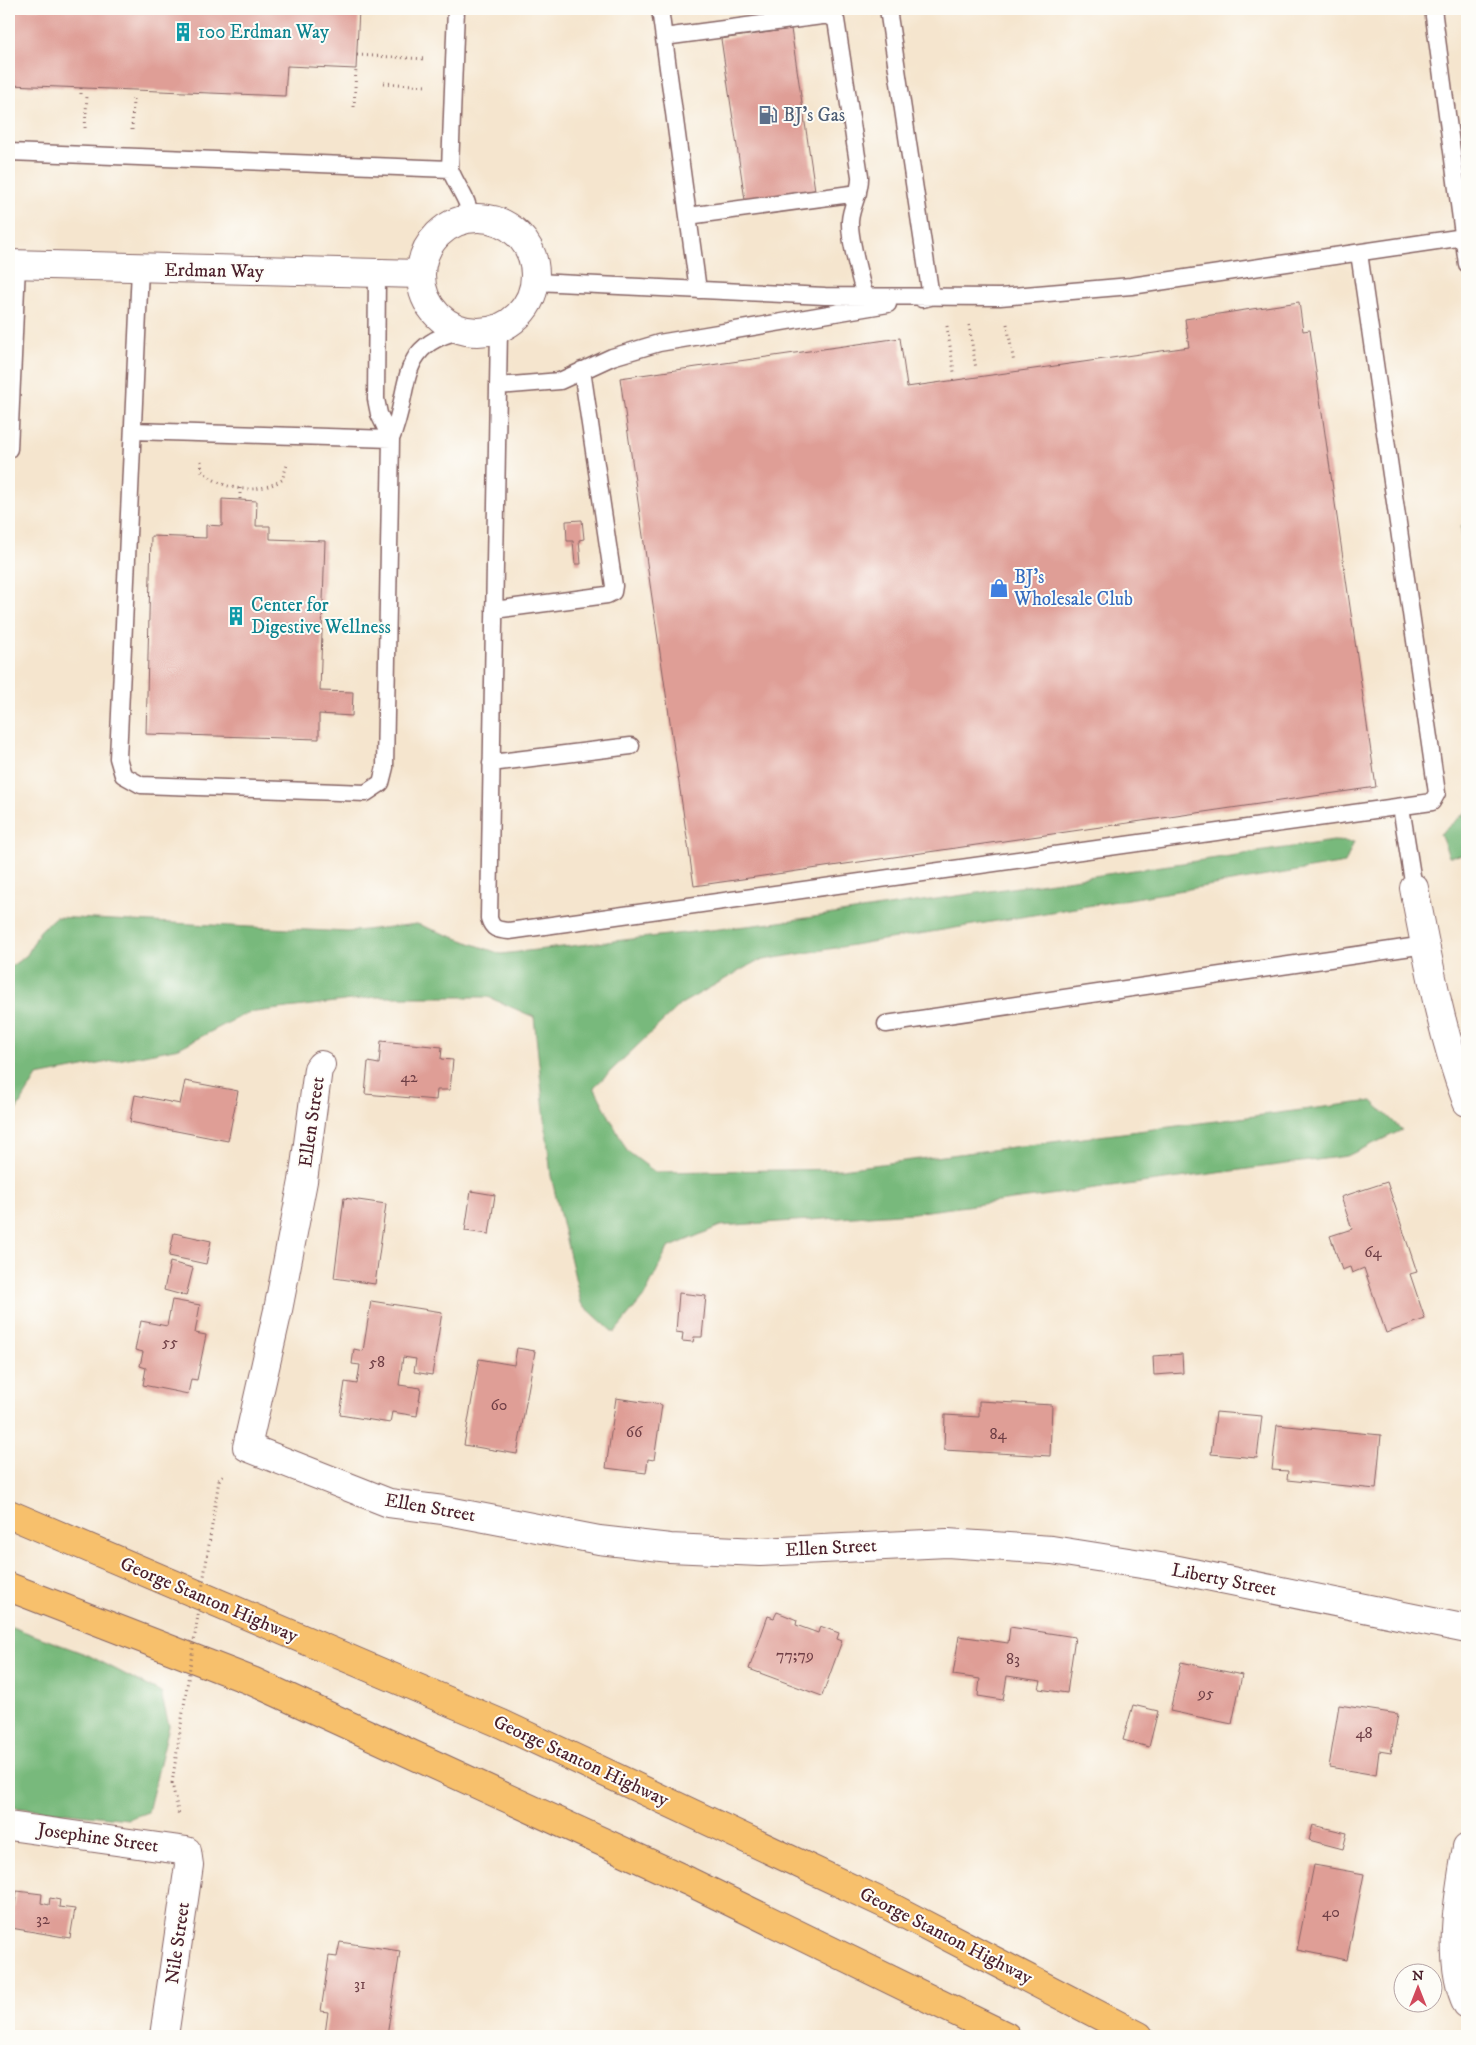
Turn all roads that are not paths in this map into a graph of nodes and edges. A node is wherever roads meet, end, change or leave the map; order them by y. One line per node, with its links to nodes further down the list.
1 (456, 9): 7 (lane)
2 (660, 9): 5 (lane)
3 (888, 9): 20 (lane)
4 (1433, 9): 11 (lane)
5 (664, 37): 8 (lane); 9 (lane)
6 (9, 152): 7 (lane)
7 (450, 168): 10 (lane)
8 (858, 193): 9 (lane); 21 (lane)
9 (688, 216): 19 (lane)
10 (470, 220): 17 (street); 18 (street)
11 (1464, 237): 12 (lane); 14 (lane)
12 (1359, 252): 20 (lane); 33 (lane)
13 (13, 264): 15 (street, Erdman Way); 24 (lane)
14 (1467, 264)
15 (140, 269): 16 (street, Erdman Way); 27 (lane)
16 (377, 274): 17 (street, Erdman Way); 28 (lane)
17 (420, 274): 23 (street)
18 (536, 282): 19 (lane); 22 (street)
19 (698, 290): 21 (lane)
20 (936, 297): 21 (lane)
21 (866, 302): 25 (lane)
22 (499, 329): 23 (street); 26 (lane)
23 (465, 330): 28 (lane)
24 (11, 370): 29 (lane)
25 (582, 370): 26 (lane); 30 (lane)
26 (498, 386): 30 (lane)
27 (133, 431): 28 (lane); 28 (lane)
28 (391, 439)
29 (9, 449)
30 (494, 610): 32 (lane)
31 (631, 746): 32 (lane)
32 (491, 763): 33 (lane)
33 (1401, 807): 34 (lane)
34 (1414, 888): 35 (street)
35 (1425, 945): 36 (lane); 38 (street)
36 (886, 1024)
37 (321, 1065): 40 (street, Ellen Street)
38 (1467, 1102)
39 (9, 1514): 49 (highway, George Stanton Highway)
40 (979, 1546): 42 (street, Liberty Street)
41 (9, 1587): 48 (highway)
42 (1467, 1630)
43 (9, 1826): 45 (street, Josephine Street)
44 (1467, 1847): 46 (street)
45 (187, 1850): 47 (street, Nile Street)
46 (1467, 2004)
47 (164, 2036)
48 (1006, 2036)
49 (1139, 2036)

